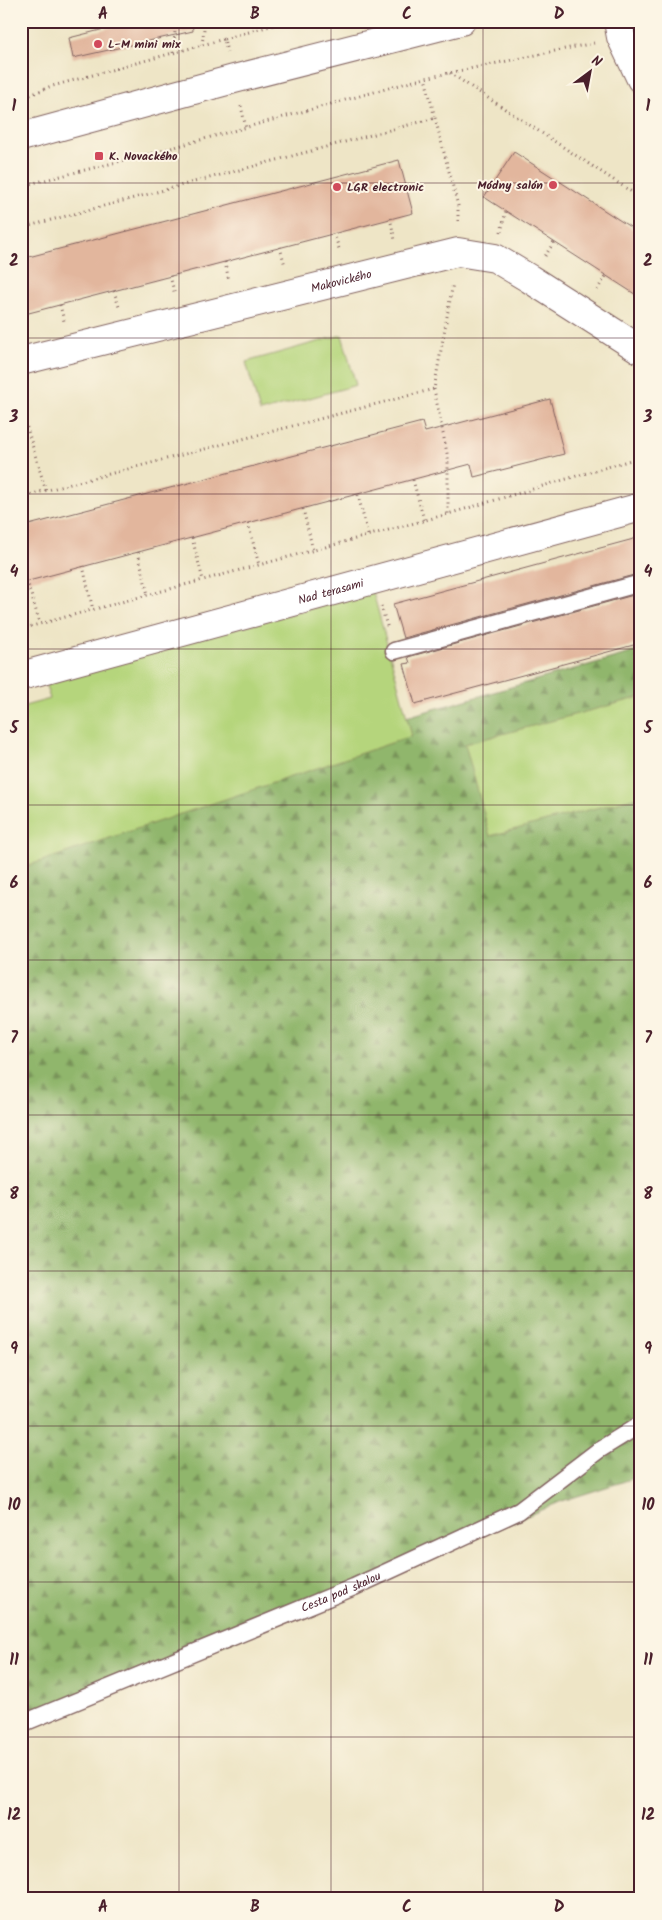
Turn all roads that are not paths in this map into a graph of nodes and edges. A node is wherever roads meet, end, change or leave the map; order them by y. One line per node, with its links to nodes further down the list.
1 (461, 21): 4 (street)
2 (620, 29): 3 (street)
3 (641, 79)
4 (21, 137)
5 (641, 350): 6 (street, Makovického)
6 (21, 361)
7 (641, 507): 10 (street, Nad terasami)
8 (641, 583): 9 (lane)
9 (394, 651)
10 (21, 676)
11 (641, 1424): 12 (lane, Cesta pod skalou)
12 (21, 1724)

